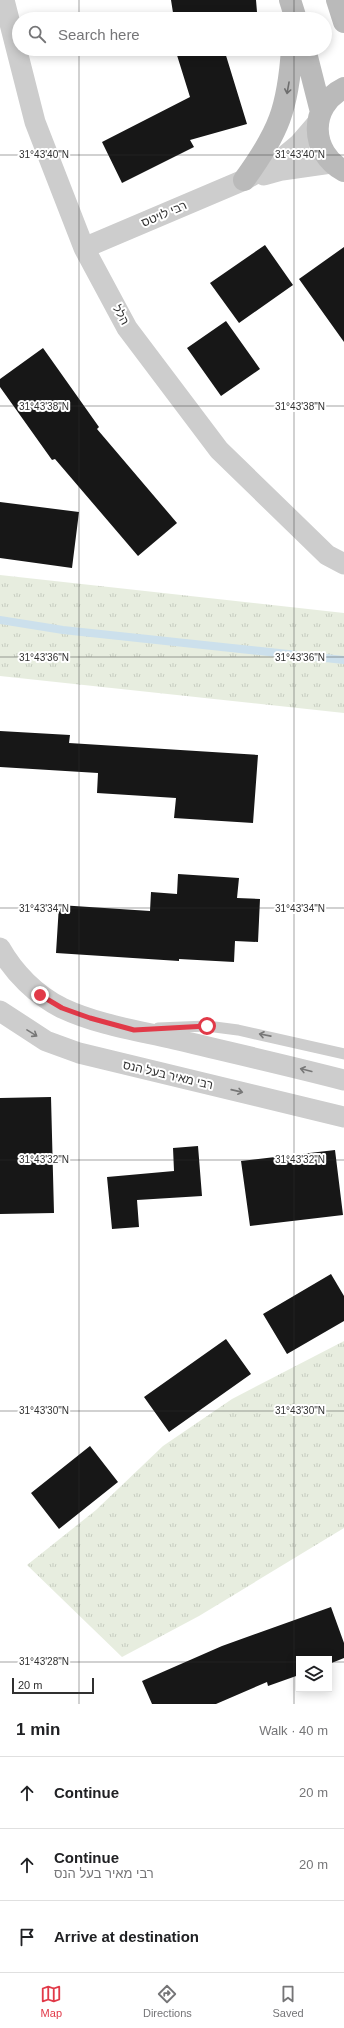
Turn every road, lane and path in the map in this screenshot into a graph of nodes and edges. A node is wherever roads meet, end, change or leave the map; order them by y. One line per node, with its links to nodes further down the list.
1 (4, 0): 4 (street, הלל)
2 (337, 0): 3 (main road)
3 (344, 22)
4 (12, 31)
5 (18, 56): 12 (street, הלל)
6 (291, 56): 11 (main road, one-way to 11)
7 (307, 56): 9 (main road)
8 (344, 88): 9 (main road)
9 (320, 117): 10 (main road); 11 (street, רבי לויטס)
10 (341, 169): 11 (street, רבי לויטס)
11 (244, 180): 12 (street, רבי לויטס)
12 (84, 248): 13 (street, הלל)
13 (344, 564)
14 (0, 948): 16 (street)
15 (0, 1011): 19 (street, רבי מאיר בעל הנס, one-way to 19)
16 (134, 1030): 17 (lane, one-way to 16); 18 (street, one-way to 16)
17 (344, 1054)
18 (344, 1080)
19 (344, 1117)

